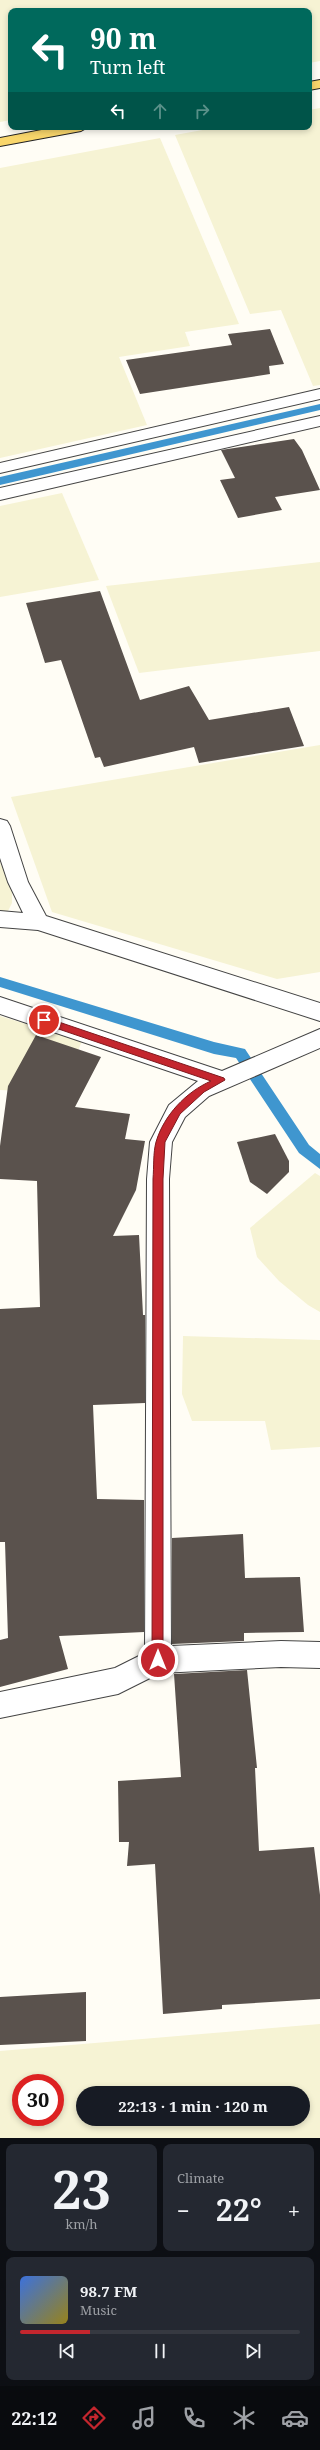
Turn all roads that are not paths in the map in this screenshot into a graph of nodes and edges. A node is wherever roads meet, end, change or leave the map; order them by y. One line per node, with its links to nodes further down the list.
1 (66, 130): 2 (main road)
2 (0, 142)
3 (320, 394): 5 (street)
4 (320, 421): 6 (street)
5 (0, 468)
6 (0, 494)
7 (0, 826): 9 (street)
8 (0, 919): 9 (street)
9 (38, 922): 11 (street)
10 (0, 1005): 13 (street)
11 (320, 1012)
12 (320, 1038): 13 (street)
13 (225, 1078): 15 (street)
14 (320, 1655): 15 (street)
15 (158, 1660): 16 (street)
16 (0, 1706)

